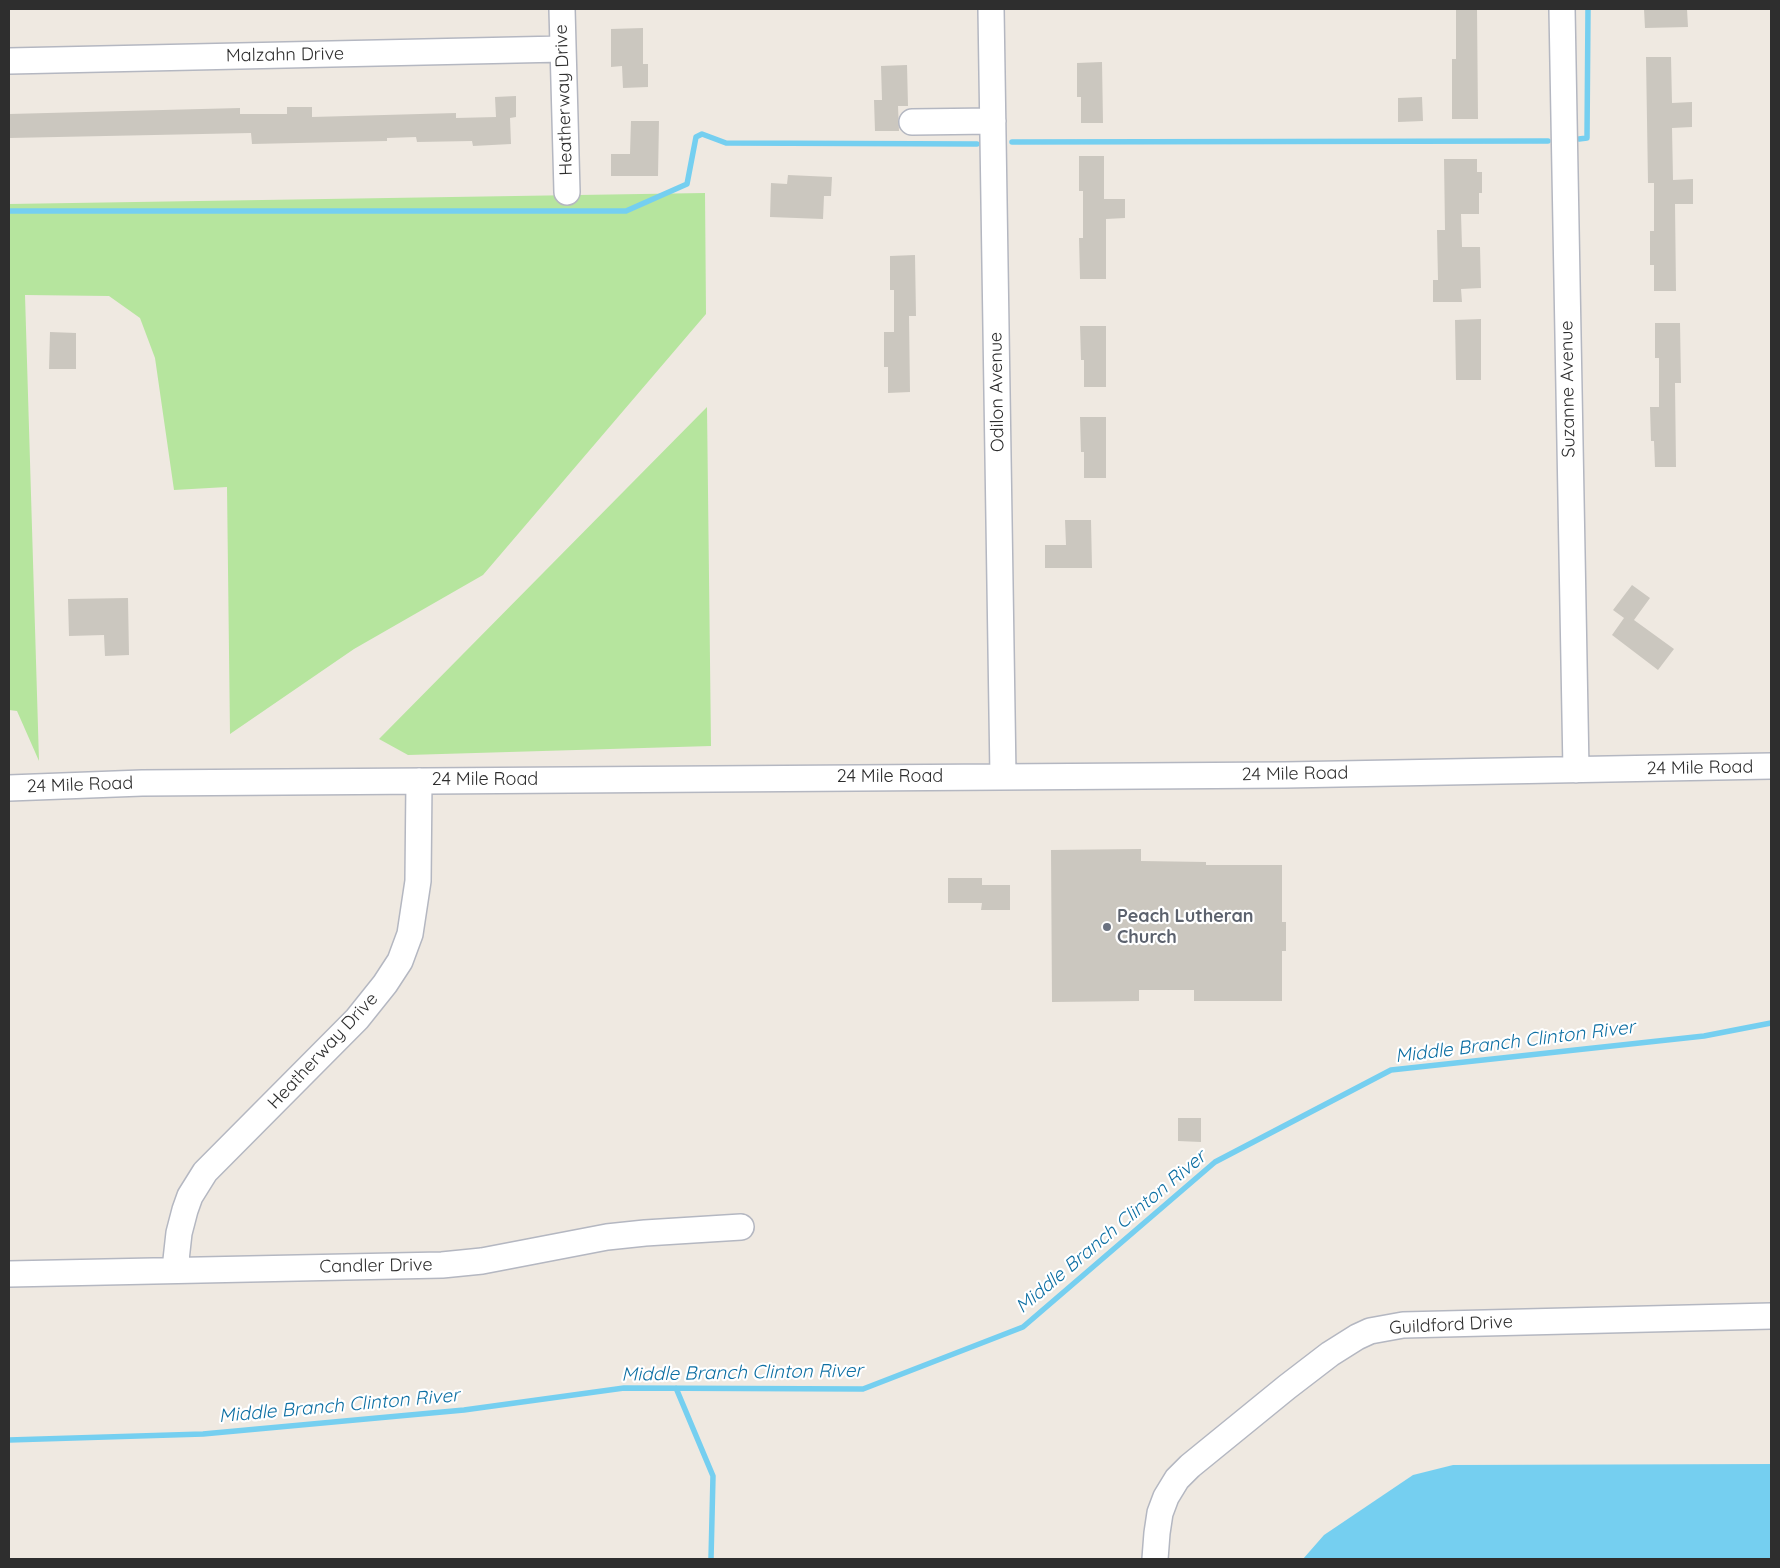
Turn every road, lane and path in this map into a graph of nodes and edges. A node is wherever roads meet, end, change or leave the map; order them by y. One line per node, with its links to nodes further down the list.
1 (562, 9): 4 (street, Heatherway Drive)
2 (992, 9): 6 (street, Odilon Avenue)
3 (1562, 9): 10 (street, Suzanne Avenue)
4 (562, 49): 5 (street, Malzahn Drive); 8 (street, Heatherway Drive)
5 (9, 61)
6 (993, 121): 7 (street); 11 (street, Odilon Avenue)
7 (912, 122)
8 (567, 192)
9 (1771, 766): 10 (street, 24 Mile Road)
10 (1576, 770): 11 (street, 24 Mile Road)
11 (1003, 776): 12 (street, 24 Mile Road)
12 (419, 781): 13 (street, 24 Mile Road); 15 (street, Heatherway Drive)
13 (9, 788)
14 (741, 1227): 15 (street, Candler Drive)
15 (175, 1270): 16 (street, Candler Drive)
16 (9, 1274)
17 (1771, 1316): 18 (street, Guildford Drive)
18 (1155, 1559)

